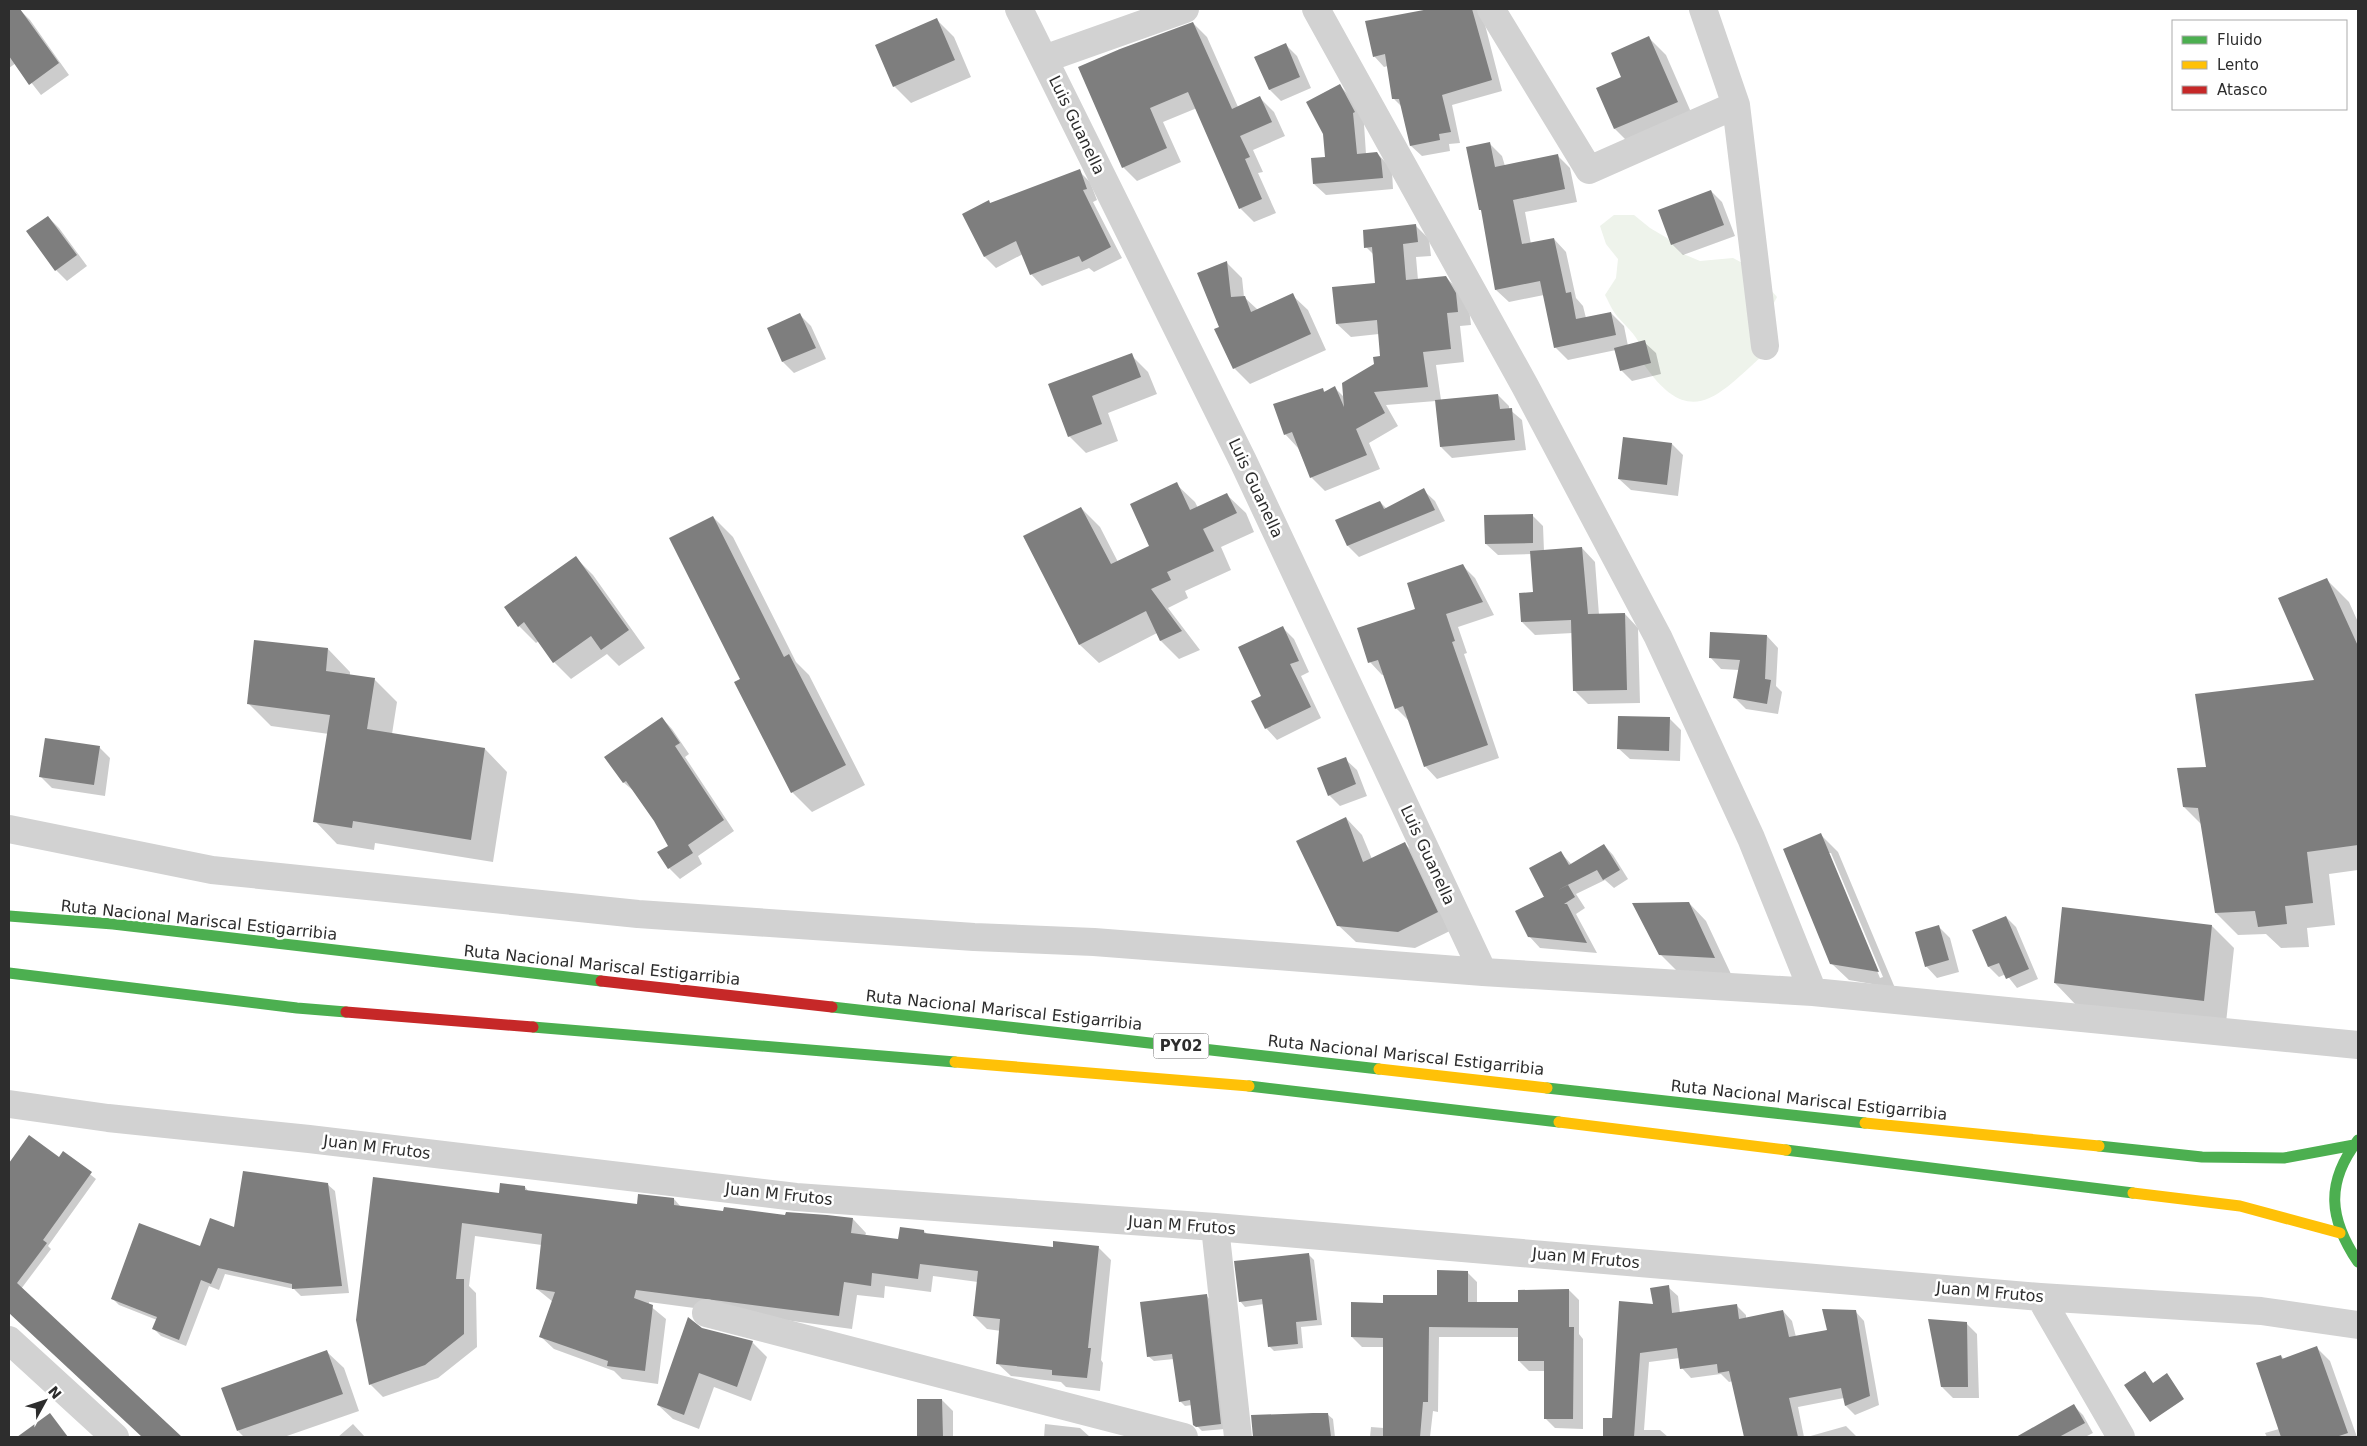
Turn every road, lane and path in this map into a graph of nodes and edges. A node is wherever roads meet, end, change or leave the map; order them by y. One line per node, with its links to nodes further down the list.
1 (1019, 9): 6 (street, Luis Guanella)
2 (1185, 9): 6 (street)
3 (1316, 9): 13 (street)
4 (1491, 9): 7 (street)
5 (1703, 9): 7 (street)
6 (1044, 59): 11 (street, Luis Guanella)
7 (1736, 105): 8 (street)
8 (1764, 346)
9 (9, 829): 11 (street)
10 (9, 916): 16 (highway, Ruta Nacional Mariscal Estigarribia / PY02)
11 (1483, 972): 13 (street)
12 (9, 973): 18 (highway, PY02)
13 (1813, 992): 14 (street)
14 (2358, 1044)
15 (9, 1104): 17 (street, Juan M Frutos)
16 (2356, 1143): 18 (highway, PY02)
17 (1215, 1227): 20 (street, Juan M Frutos); 26 (street)
18 (2340, 1233): 19 (highway, PY02)
19 (2358, 1262)
20 (2040, 1297): 22 (street, Juan M Frutos); 27 (street)
21 (706, 1313): 25 (street)
22 (2358, 1325)
23 (9, 1340): 24 (street)
24 (114, 1437)
25 (1184, 1437)
26 (1238, 1437)
27 (2121, 1437)

